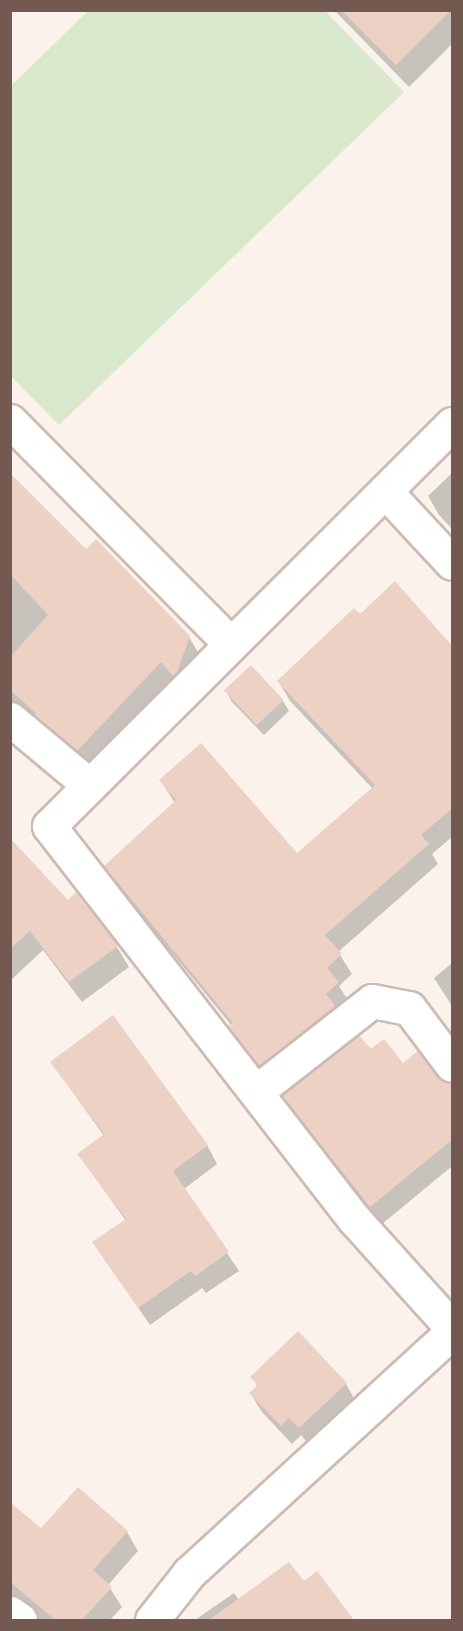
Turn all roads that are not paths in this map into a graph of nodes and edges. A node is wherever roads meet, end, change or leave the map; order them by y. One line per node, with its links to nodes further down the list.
1 (10, 421): 5 (street)
2 (453, 424): 3 (street)
3 (385, 490): 4 (street); 5 (street)
4 (453, 563)
5 (231, 644): 7 (street)
6 (10, 719): 7 (street)
7 (89, 785): 9 (street)
8 (453, 1065): 9 (street)
9 (257, 1091): 10 (street)
10 (453, 1330): 13 (street)
11 (10, 1613): 12 (street)
12 (20, 1620)
13 (152, 1620)

